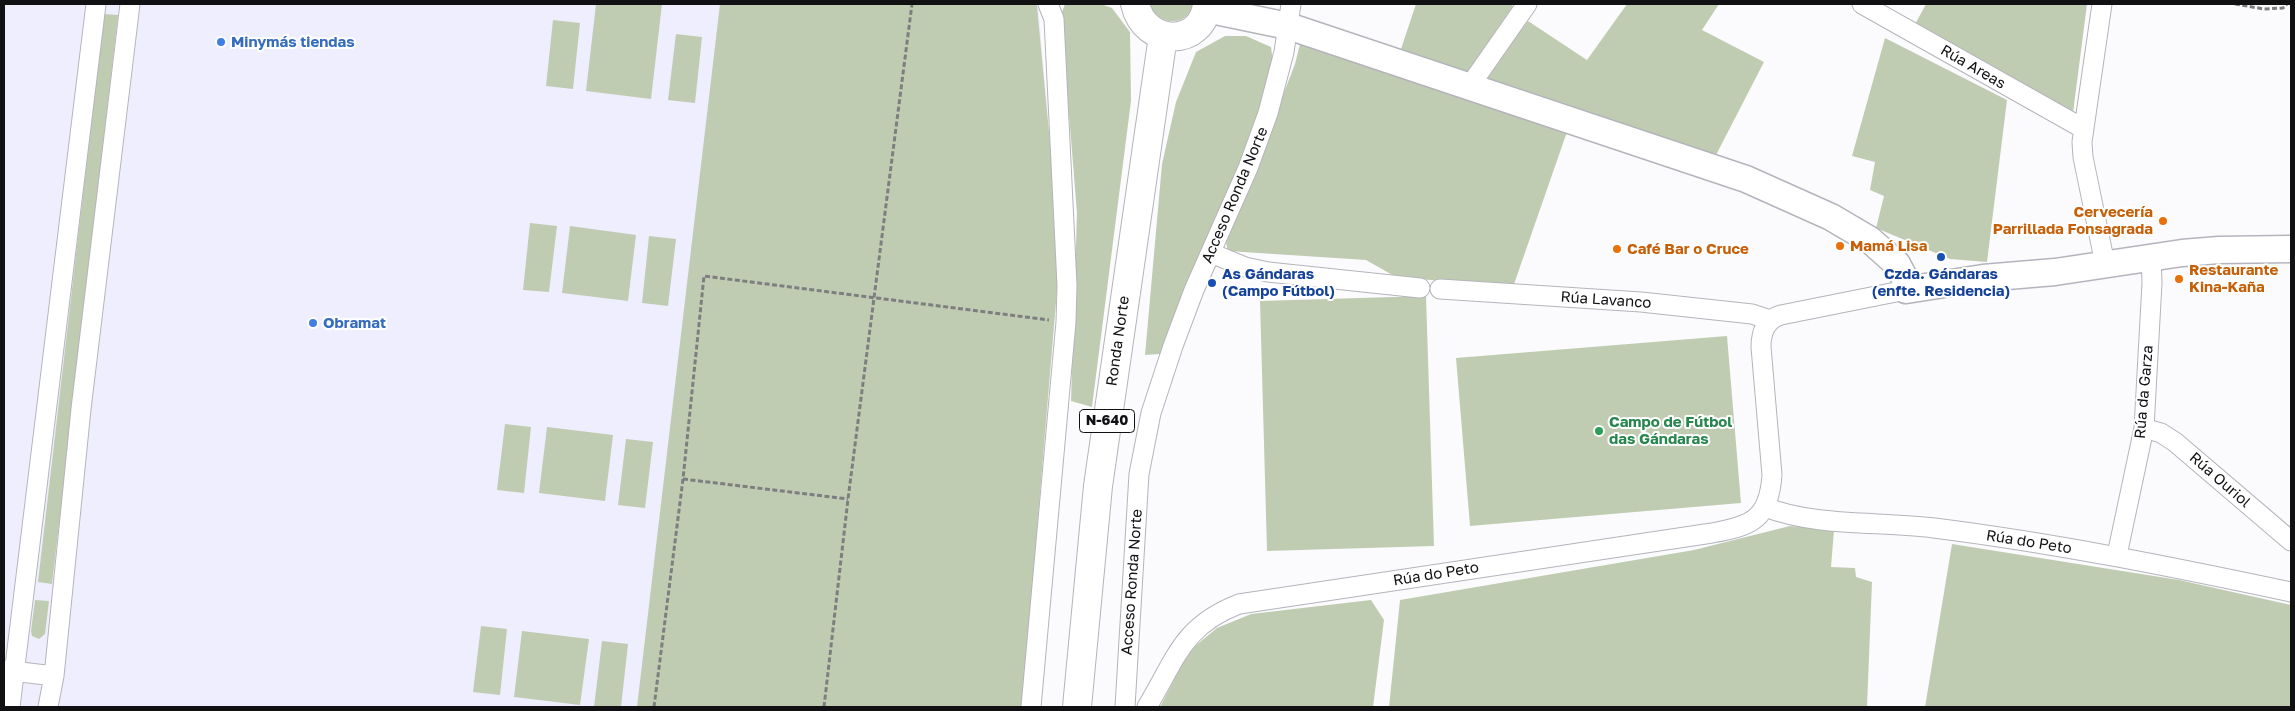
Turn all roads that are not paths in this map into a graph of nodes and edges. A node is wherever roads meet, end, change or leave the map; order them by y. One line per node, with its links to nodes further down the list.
1 (96, 4): 26 (street)
2 (130, 4): 27 (street)
3 (1135, 4): 10 (highway)
4 (1527, 4): 11 (street)
5 (1862, 4): 12 (street, Rúa Areas)
6 (2102, 4): 12 (street)
7 (1207, 6): 9 (main road); 10 (highway)
8 (1054, 9): 30 (street)
9 (1290, 15): 11 (main road); 14 (street, Acceso Ronda Norte)
10 (1163, 36): 31 (highway, Ronda Norte / N-640)
11 (1469, 87): 19 (main road)
12 (2084, 130): 16 (street)
13 (2291, 249): 15 (main road)
14 (1210, 253): 17 (street); 32 (street, Acceso Ronda Norte)
15 (2151, 257): 16 (main road); 21 (street, Rúa da Garza)
16 (2105, 264): 19 (main road)
17 (1420, 288)
18 (1440, 289): 20 (street, Rúa Lavanco)
19 (1906, 290): 20 (street)
20 (1772, 318): 22 (street)
21 (2144, 428): 23 (street, Rúa Ouriol); 24 (street, Rúa da Garza)
22 (1765, 507): 24 (street, Rúa do Peto); 33 (street, Rúa do Peto)
23 (2291, 541)
24 (2117, 555): 25 (street, Rúa do Peto)
25 (2291, 592)
26 (9, 670): 27 (street); 28 (street)
27 (54, 676): 29 (street)
28 (10, 707)
29 (48, 707)
30 (1032, 707)
31 (1077, 707)
32 (1124, 707)
33 (1147, 707)

